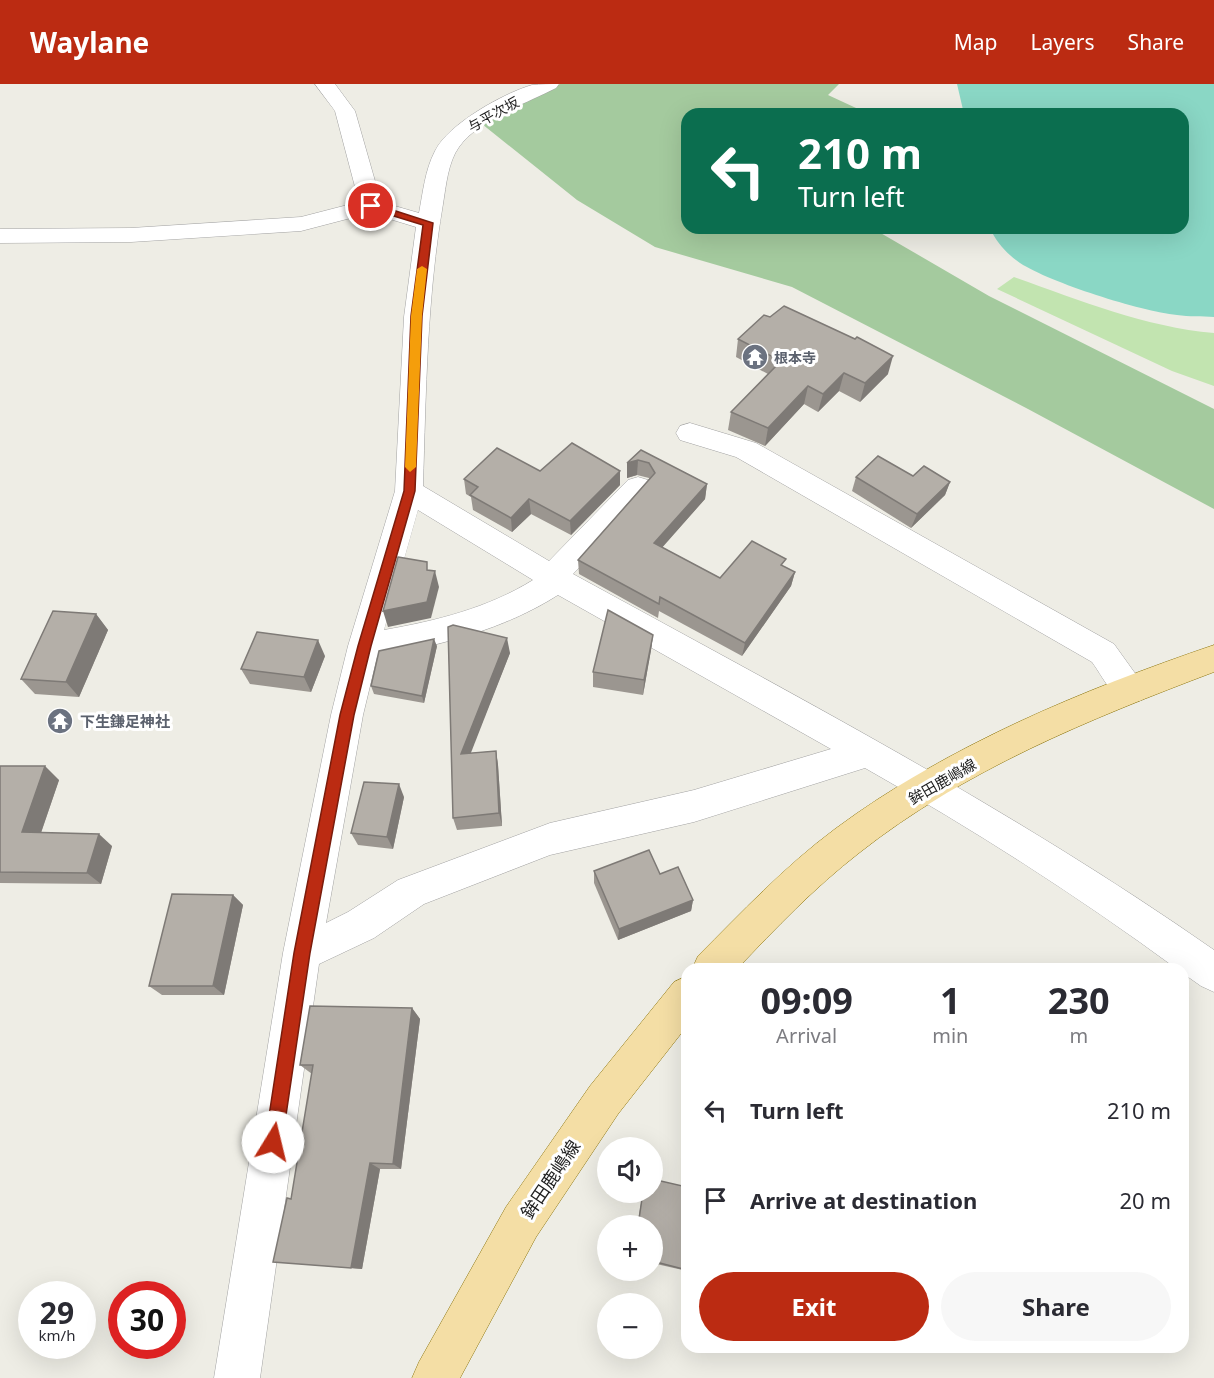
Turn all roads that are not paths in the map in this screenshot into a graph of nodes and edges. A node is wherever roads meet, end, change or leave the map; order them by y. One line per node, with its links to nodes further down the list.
1 (325, 84): 3 (street)
2 (549, 84): 4 (street, 与平次坂)
3 (371, 206): 4 (street); 5 (street)
4 (428, 223): 8 (street, 与平次坂)
5 (0, 236)
6 (690, 434): 12 (street)
7 (638, 486): 9 (street)
8 (410, 491): 9 (street); 10 (street, 与平次坂)
9 (554, 578): 10 (street); 13 (street)
10 (364, 646): 15 (street, 与平次坂)
11 (1214, 658): 12 (main road, 鉾田鹿嶋線)
12 (1131, 690): 14 (main road, 鉾田鹿嶋線)
13 (867, 753): 14 (street); 15 (street)
14 (928, 786): 16 (main road, 鉾田鹿嶋線); 17 (street)
15 (302, 953): 19 (street, 与平次坂)
16 (717, 963)
17 (1214, 973)
18 (681, 1003): 20 (main road, 鉾田鹿嶋線)
19 (237, 1378)
20 (435, 1378)

